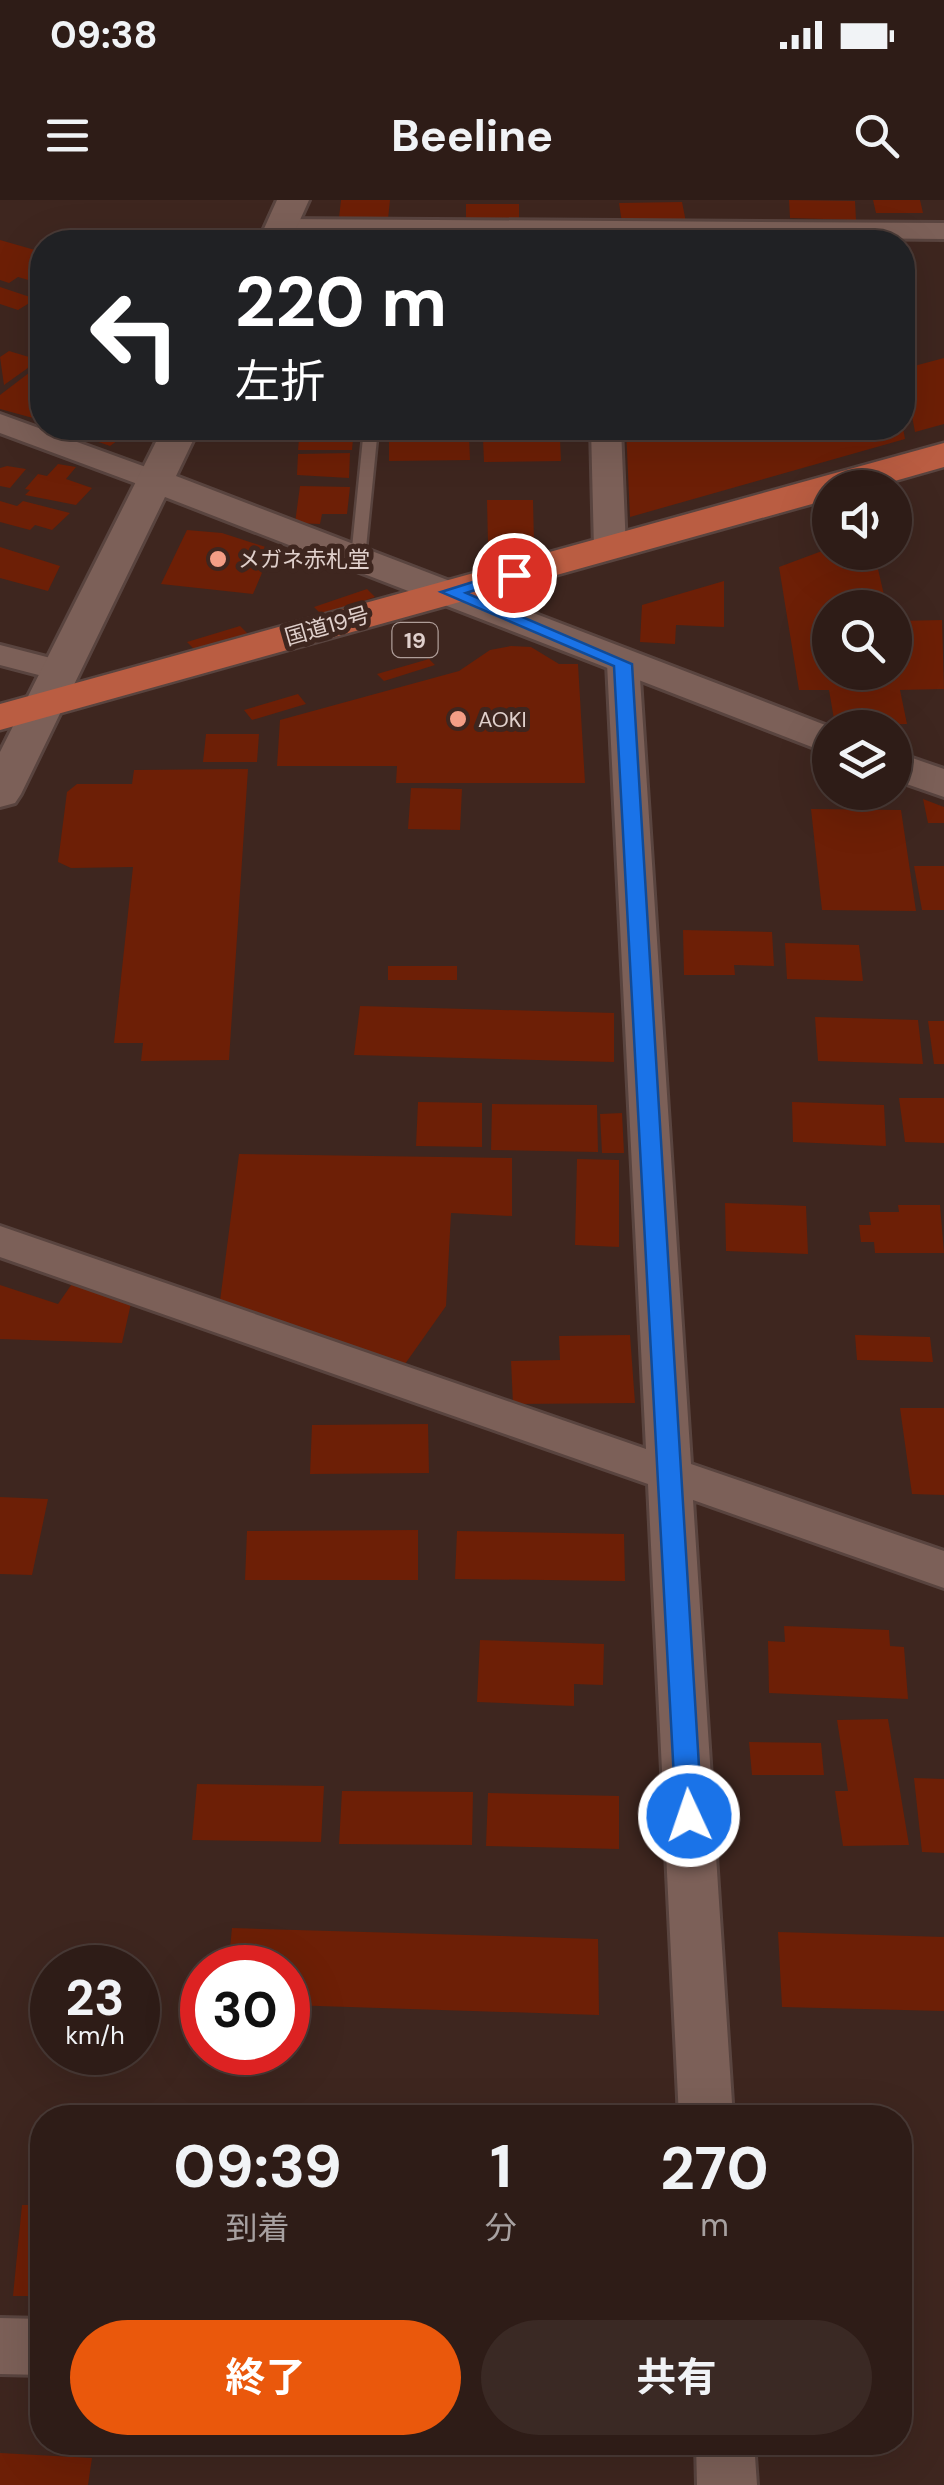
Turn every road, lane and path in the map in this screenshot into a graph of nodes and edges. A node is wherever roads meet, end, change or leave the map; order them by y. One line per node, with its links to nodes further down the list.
1 (592, 200): 4 (street)
2 (283, 223): 3 (street)
3 (450, 230)
4 (593, 230)
5 (915, 230): 6 (street)
6 (944, 230)
7 (0, 424): 8 (street)
8 (30, 435)
9 (44, 440): 14 (street)
10 (175, 440): 14 (street)
11 (370, 440): 19 (lane)
12 (606, 440): 18 (street)
13 (944, 456): 18 (highway, 国道19号 / 19)
14 (154, 480): 19 (street); 24 (street)
15 (944, 490): 16 (highway)
16 (912, 499)
17 (812, 527): 21 (highway, 国道19号 / 19)
18 (610, 548): 20 (highway, 国道19号 / 19)
19 (358, 558): 20 (street)
20 (450, 592): 21 (street); 24 (highway, 国道19号 / 19)
21 (506, 614): 23 (street); 26 (highway, 国道19号 / 19)
22 (0, 655): 24 (street)
23 (623, 664): 25 (street); 31 (street)
24 (50, 688): 26 (highway, 国道19号 / 19)
25 (812, 734)
26 (7, 741): 29 (street)
27 (912, 772): 28 (street)
28 (944, 784)
29 (0, 794)
30 (0, 1241): 31 (street)
31 (670, 1476): 32 (street); 33 (street)
32 (944, 1570)
33 (705, 2105)
34 (0, 2346): 35 (street)
35 (30, 2347)
36 (726, 2455): 37 (street)
37 (727, 2485)

